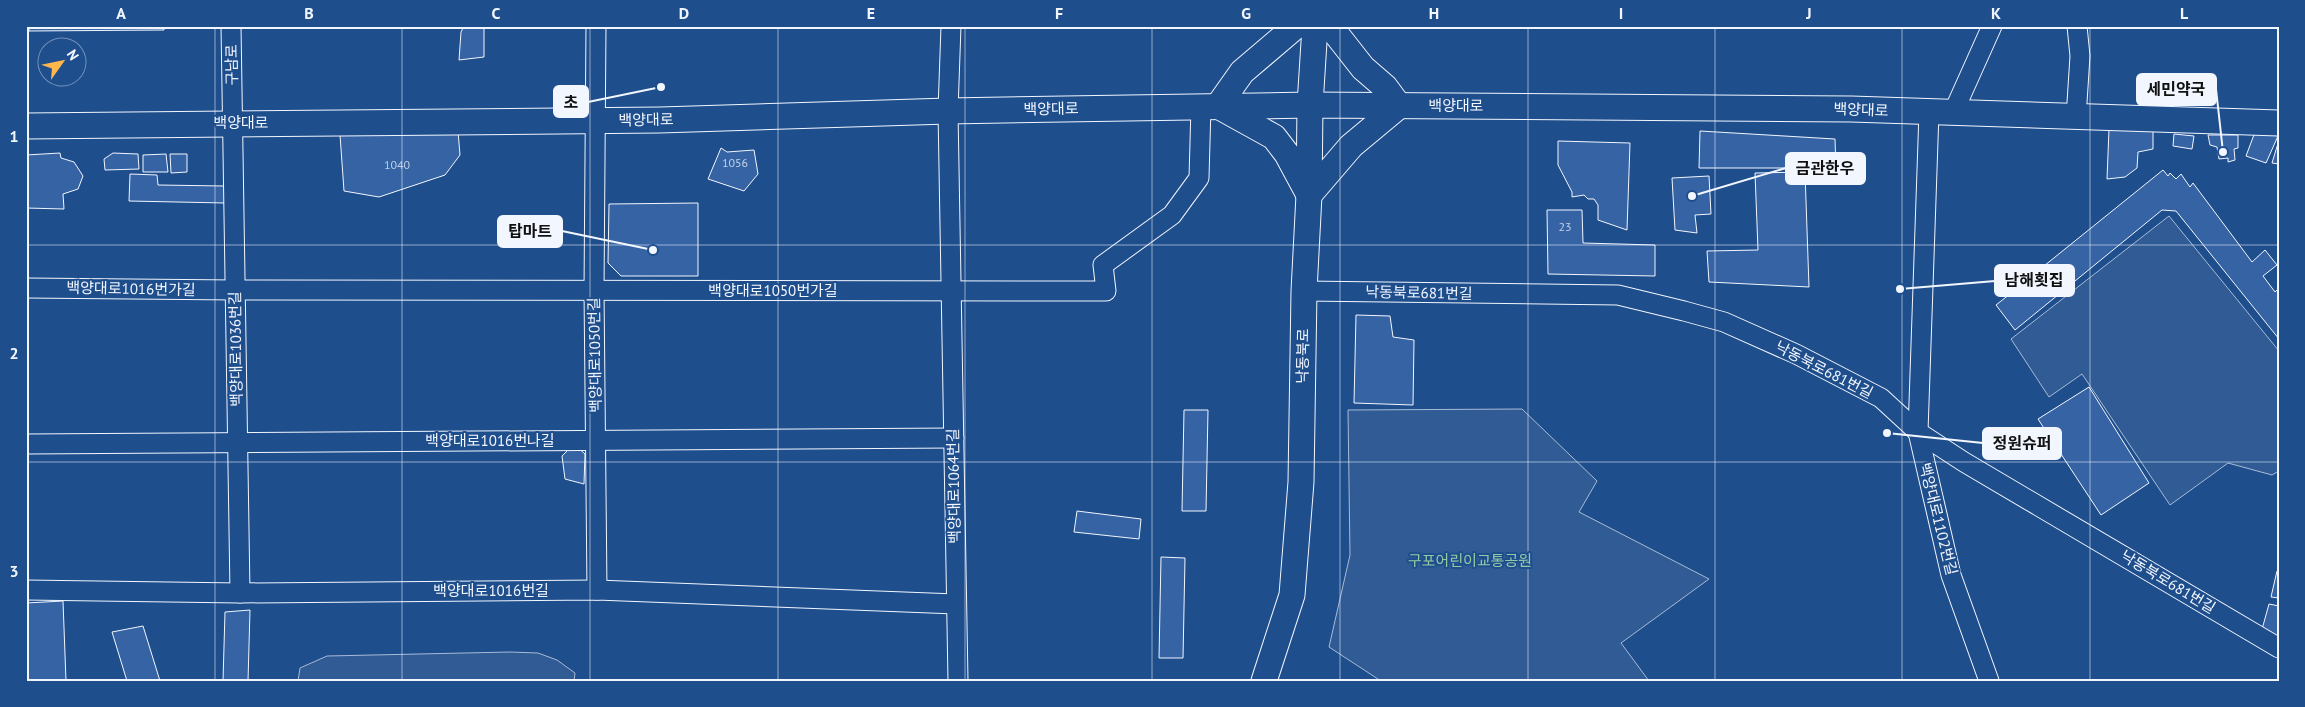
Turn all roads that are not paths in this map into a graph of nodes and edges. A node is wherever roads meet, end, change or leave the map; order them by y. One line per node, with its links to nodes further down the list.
1 (231, 26): 14 (street, 구남로)
2 (596, 26): 16 (street, 백양대로1050번길)
3 (951, 26): 12 (street, 백양대로1064번길)
4 (1296, 26): 10 (main road)
5 (1315, 26): 9 (main road, 낙동북로)
6 (1330, 26): 11 (main road)
7 (1992, 26): 13 (street)
8 (2077, 26): 15 (street)
9 (1310, 105): 10 (main road, 백양대로); 11 (main road, 백양대로); 19 (main road, 낙동북로)
10 (1209, 106): 12 (main road, 백양대로); 19 (main road); 23 (street)
11 (1399, 106): 13 (main road, 백양대로); 19 (main road)
12 (948, 111): 16 (main road, 백양대로); 23 (street, 백양대로1064번길)
13 (1941, 112): 15 (main road, 백양대로); 25 (street, 백양대로1102번길)
14 (233, 114): 16 (main road, 백양대로); 18 (main road, 백양대로); 21 (street, 백양대로1036번길)
15 (2076, 118): 17 (main road, 백양대로)
16 (595, 121): 22 (street, 백양대로1050번길)
17 (2279, 123)
18 (26, 126)
19 (1309, 195): 24 (main road, 낙동북로)
20 (26, 288): 21 (street, 백양대로1016번가길)
21 (236, 290): 22 (street, 백양대로1016번가길); 28 (street, 백양대로1036번길)
22 (594, 291): 23 (street, 백양대로1050번가길); 27 (street, 백양대로1050번길)
23 (951, 291): 26 (street, 백양대로1064번길)
24 (1304, 291): 25 (street, 낙동북로681번길); 36 (main road, 낙동북로)
25 (1918, 432): 34 (street, 낙동북로681번길); 37 (street, 백양대로1102번길)
26 (954, 438): 27 (street, 백양대로1016번나길); 33 (street, 백양대로1064번길)
27 (596, 440): 28 (street, 백양대로1016번나길); 31 (street, 백양대로1050번길)
28 (238, 442): 29 (street, 백양대로1016번나길); 32 (street, 백양대로1036번길)
29 (26, 444)
30 (26, 590): 32 (street, 백양대로1016번길)
31 (597, 590): 32 (street, 백양대로1016번길); 33 (street, 백양대로1016번길)
32 (240, 593)
33 (956, 604): 35 (street, 백양대로1064번길)
34 (2279, 648)
35 (958, 681)
36 (1264, 681)
37 (1989, 681)

